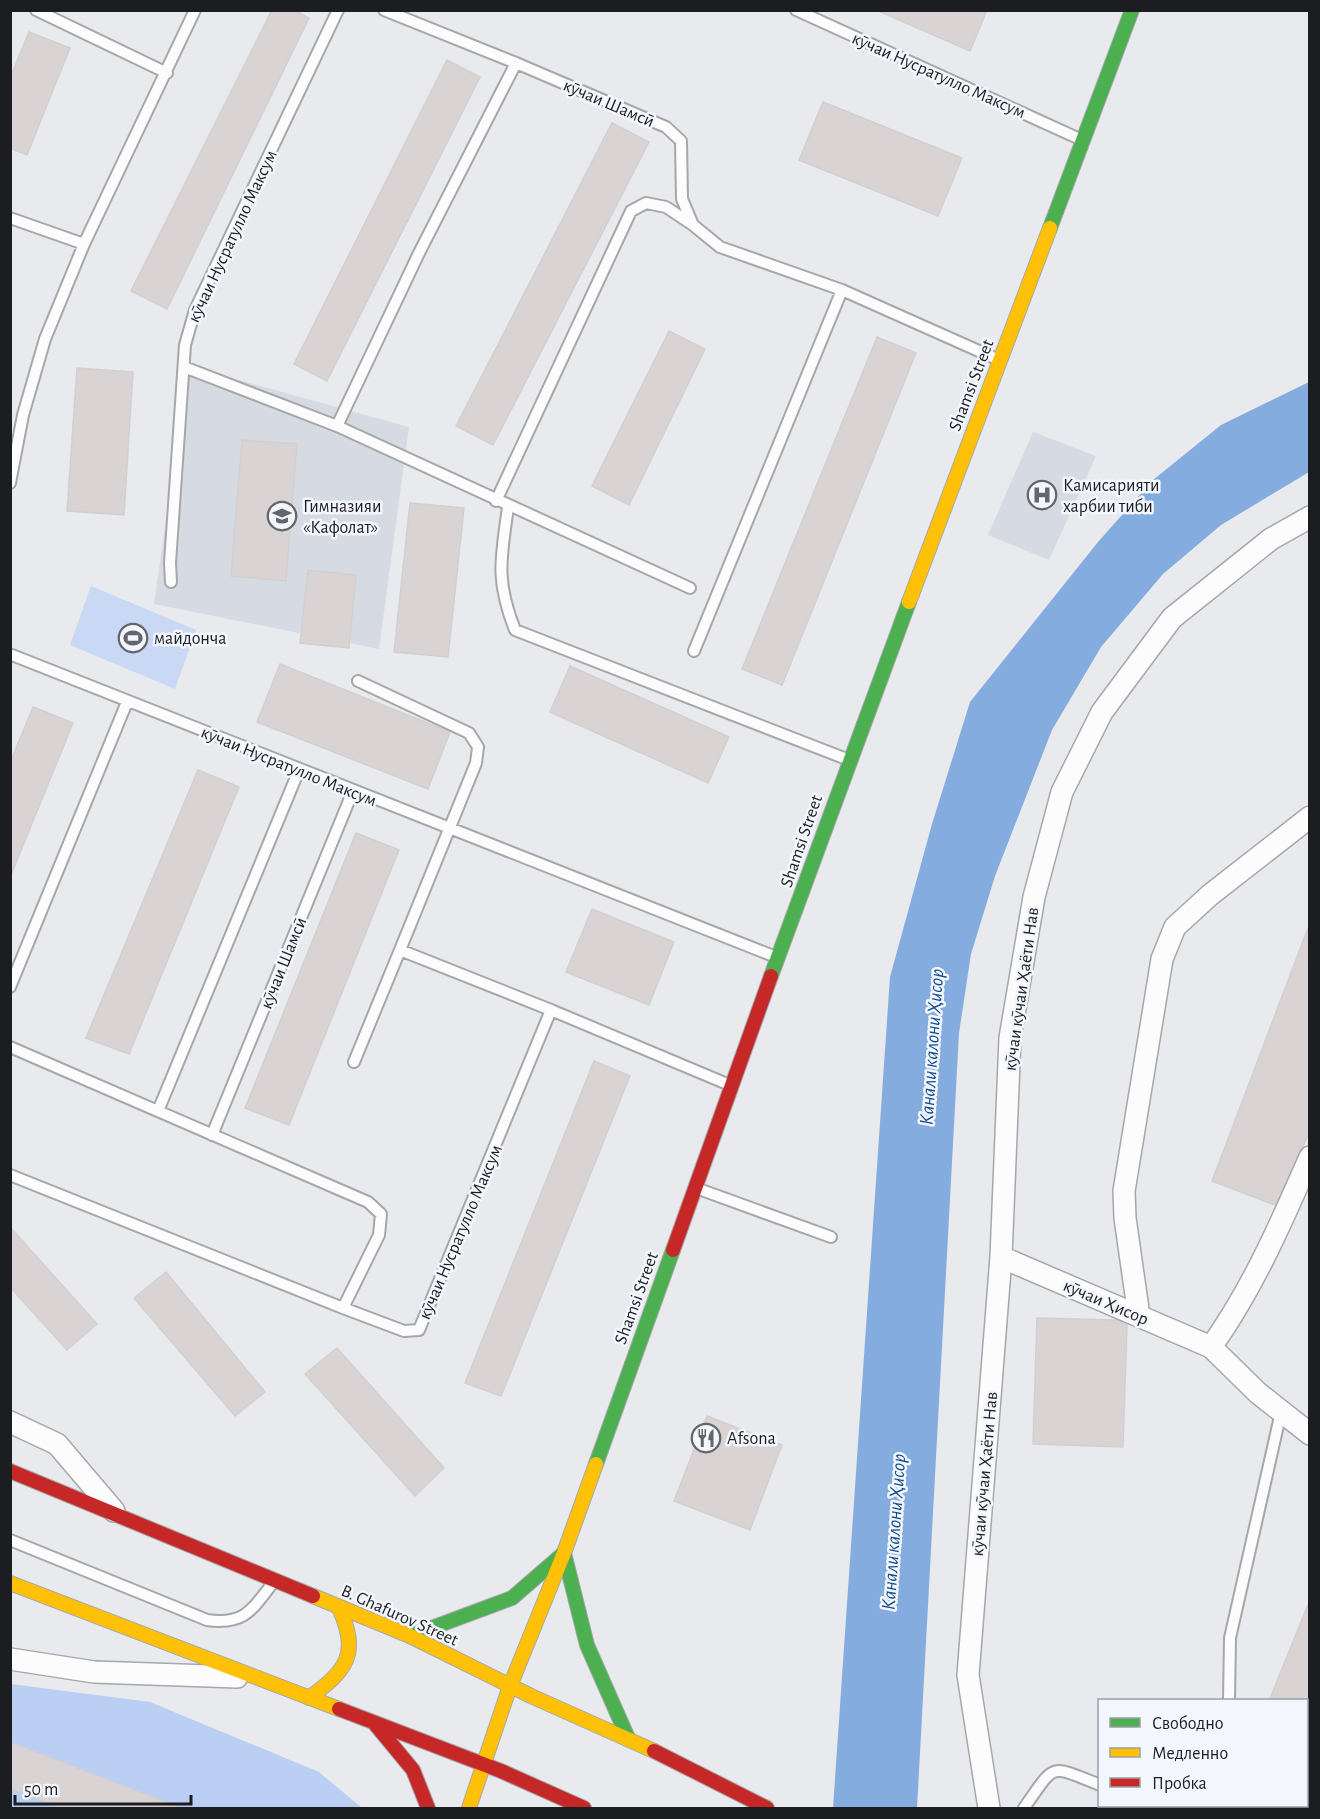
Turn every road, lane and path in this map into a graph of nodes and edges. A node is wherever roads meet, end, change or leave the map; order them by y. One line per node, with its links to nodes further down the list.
1 (36, 10): 8 (lane)
2 (195, 10): 8 (lane)
3 (338, 10): 15 (lane, кӯчаи Нусратулло Максум)
4 (384, 10): 7 (lane)
5 (796, 10): 9 (lane, кӯчаи Нусратулло Максум)
6 (1132, 10): 9 (main road, Shamsi Street)
7 (516, 63): 11 (lane, кӯчаи Шамсӣ); 16 (lane)
8 (167, 73): 12 (lane)
9 (1082, 140): 14 (main road, Shamsi Street)
10 (10, 218): 12 (lane)
11 (693, 225): 13 (lane, кӯчаи Шамсӣ); 18 (lane)
12 (84, 244): 17 (lane)
13 (842, 290): 14 (lane, кӯчаи Шамсӣ); 23 (lane)
14 (999, 360): 27 (main road, Shamsi Street)
15 (184, 367): 16 (lane); 21 (lane, кӯчаи Нусратулло Максум)
16 (336, 426): 18 (lane)
17 (10, 483)
18 (496, 501): 19 (lane)
19 (508, 507): 22 (lane); 27 (lane)
20 (1310, 517): 45 (street, кӯчаи кӯчаи Ҳаёти Нав)
21 (171, 582)
22 (690, 588)
23 (694, 651)
24 (12, 655): 26 (lane, кӯчаи Нусратулло Максум)
25 (358, 681): 31 (lane)
26 (128, 702): 28 (lane, кӯчаи Нусратулло Максум); 34 (lane)
27 (849, 760): 33 (main road, Shamsi Street)
28 (300, 770): 29 (lane, кӯчаи Нусратулло Максум); 39 (lane)
29 (353, 791): 31 (lane, кӯчаи Нусратулло Максум); 40 (lane, кӯчаи Шамсӣ)
30 (1307, 823): 47 (street)
31 (450, 830): 32 (lane); 33 (lane, кӯчаи Нусратулло Максум)
32 (400, 950): 35 (lane); 37 (lane)
33 (779, 958): 38 (main road, Shamsi Street)
34 (10, 987)
35 (551, 1010): 38 (lane); 46 (lane, кӯчаи Нусратулло Максум)
36 (10, 1047): 39 (lane)
37 (354, 1062)
38 (732, 1086): 43 (main road, Shamsi Street)
39 (158, 1111): 40 (lane)
40 (212, 1135): 46 (lane)
41 (1310, 1157): 48 (street)
42 (10, 1175): 46 (lane, кӯчаи Нусратулло Максум)
43 (695, 1188): 44 (lane); 55 (main road, Shamsi Street)
44 (831, 1237)
45 (1001, 1257): 47 (street, кӯчаи Ҳисор); 73 (street, кӯчаи кӯчаи Ҳаёти Нав)
46 (343, 1308)
47 (1139, 1316): 48 (street, кӯчаи Ҳисор)
48 (1211, 1347): 49 (street, кӯчаи Ҳисор)
49 (1281, 1412): 51 (street, кӯчаи Ҳисор); 64 (lane)
50 (10, 1422): 53 (street)
51 (1310, 1434)
52 (10, 1471): 53 (main road, B. Ghafurov Street)
53 (119, 1516): 56 (main road, B. Ghafurov Street)
54 (10, 1540): 56 (lane)
55 (564, 1553): 59 (main road); 62 (main road, Shamsi Street); 66 (main road)
56 (275, 1581): 58 (main road, B. Ghafurov Street)
57 (10, 1583): 61 (main road)
58 (339, 1608): 59 (main road, B. Ghafurov Street); 63 (main road)
59 (410, 1636): 62 (main road, B. Ghafurov Street)
60 (10, 1659): 61 (street)
61 (255, 1677): 63 (main road)
62 (510, 1686): 66 (main road, B. Ghafurov Street); 67 (main road, Shamsi Street)
63 (309, 1698): 65 (main road)
64 (1229, 1699)
65 (375, 1723): 67 (main road); 69 (main road)
66 (628, 1738): 72 (main road, B. Ghafurov Street)
67 (483, 1764): 70 (main road, Shamsi Street); 71 (main road)
68 (1098, 1784): 74 (lane)
69 (428, 1809)
70 (469, 1809)
71 (584, 1809)
72 (767, 1809)
73 (989, 1809)
74 (1024, 1809)

